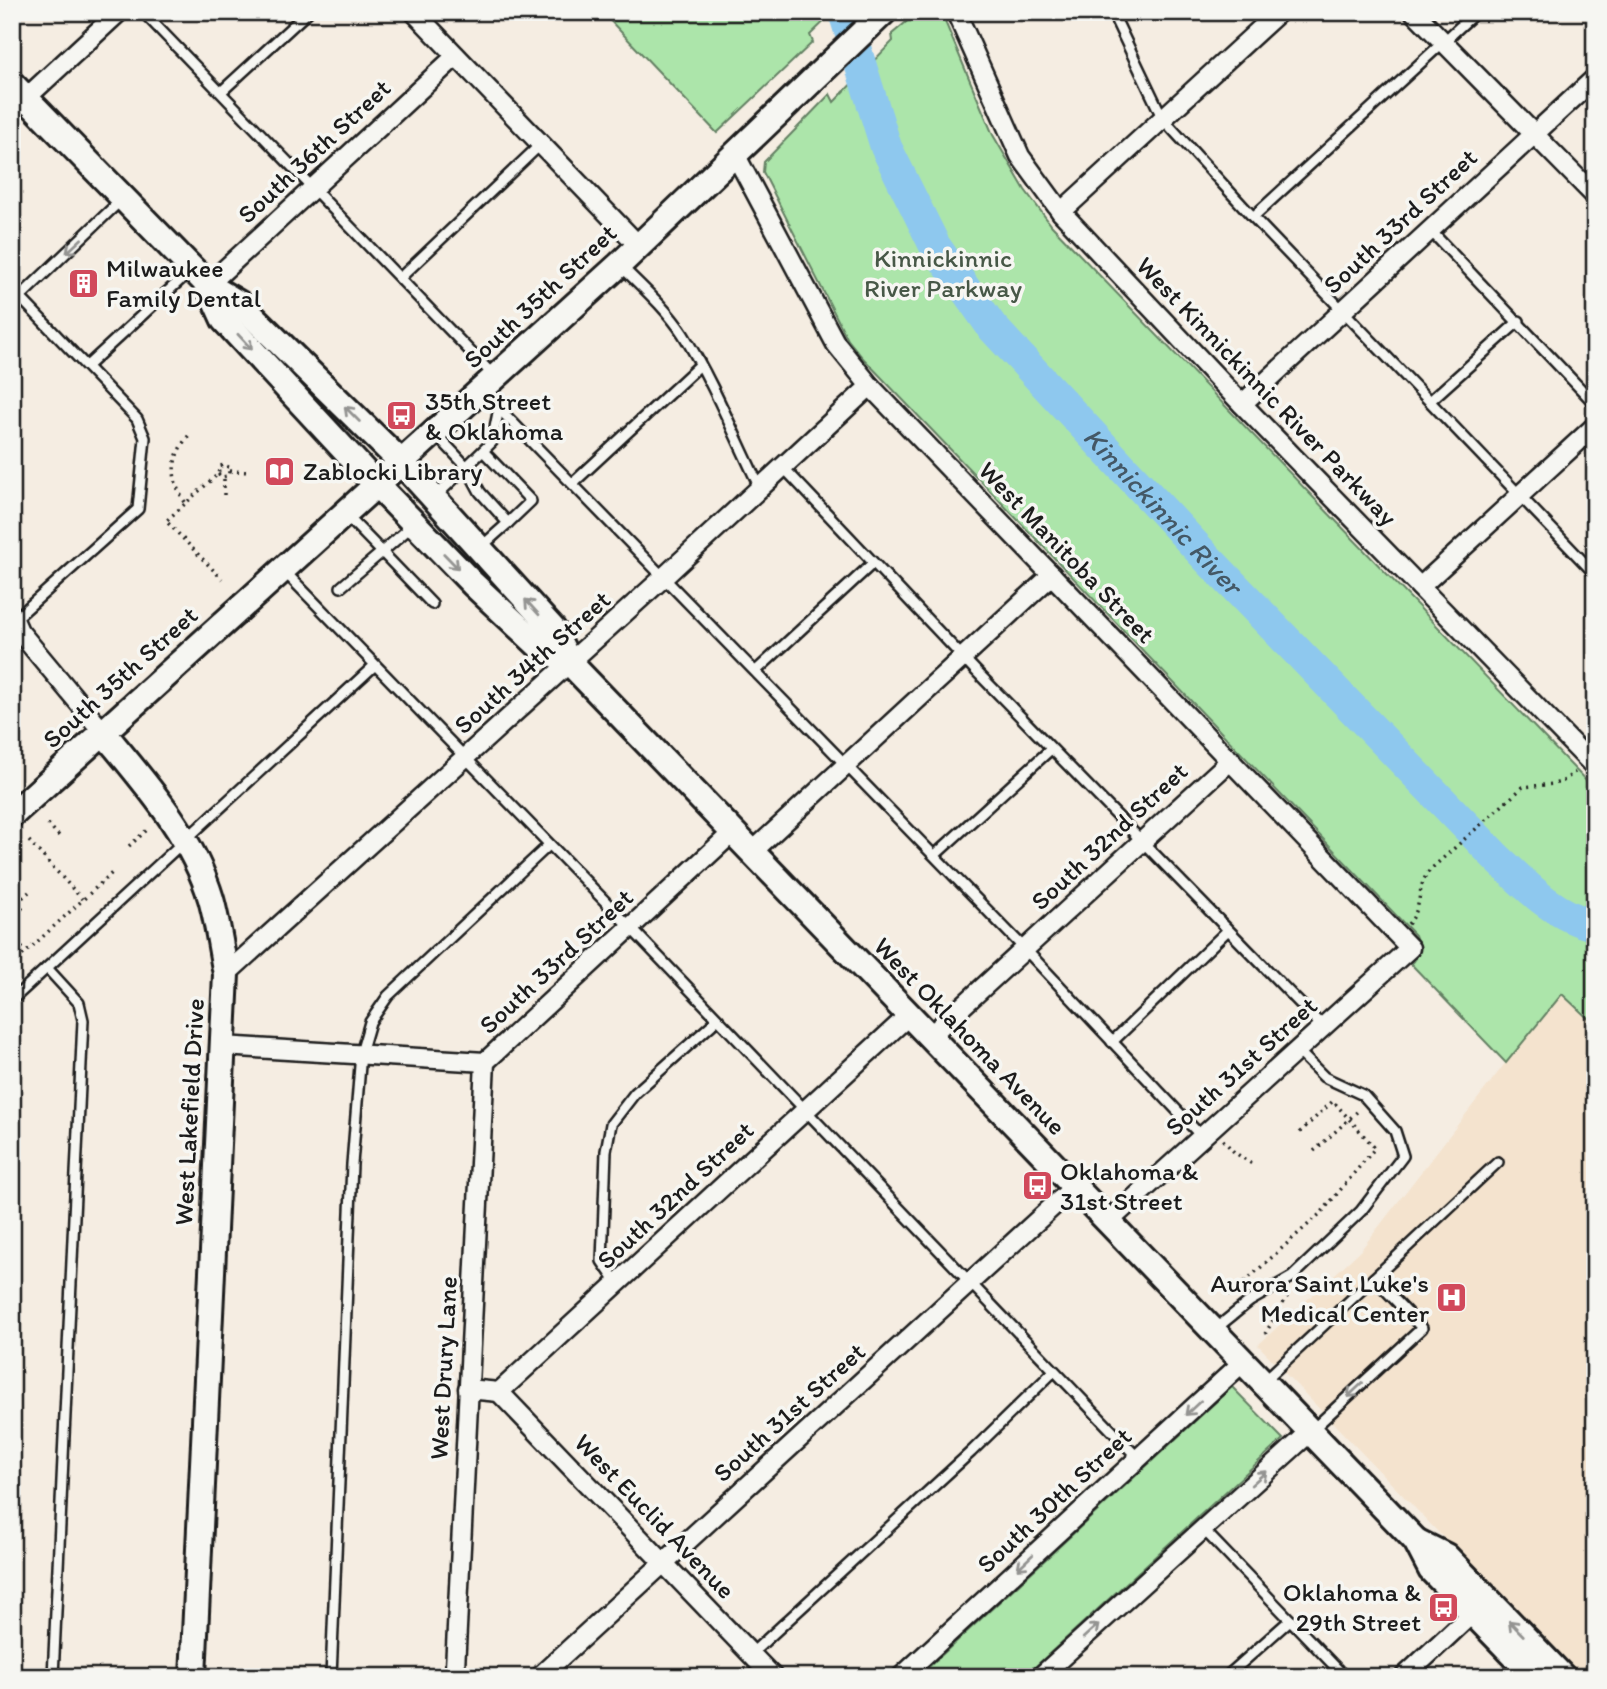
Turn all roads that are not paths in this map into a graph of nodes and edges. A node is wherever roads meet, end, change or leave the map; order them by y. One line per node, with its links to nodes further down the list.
1 (119, 12): 15 (street)
2 (143, 12): 14 (lane)
3 (308, 12): 14 (lane)
4 (414, 12): 12 (street)
5 (956, 12): 23 (street, West Kinnickinnic River Parkway)
6 (1112, 12): 16 (lane)
7 (1279, 12): 16 (street)
8 (1414, 12): 11 (street)
9 (1476, 12): 11 (lane)
10 (883, 13): 19 (main road, South 35th Street)
11 (1443, 43): 17 (street); 24 (lane)
12 (456, 56): 18 (street); 20 (street, South 36th Street)
13 (1595, 78): 17 (street, South 33rd Street)
14 (221, 92): 20 (lane)
15 (17, 98): 22 (main road, West Oklahoma Avenue)
16 (1163, 119): 23 (street); 24 (lane)
17 (1534, 134): 21 (street); 25 (street, South 33rd Street)
18 (541, 144): 26 (street); 29 (lane)
19 (736, 156): 26 (main road, South 35th Street); 37 (street, West Manitoba Street)
20 (313, 188): 28 (street, South 36th Street); 29 (lane)
21 (1595, 196)
22 (123, 198): 28 (main road, West Oklahoma Avenue); 31 (lane, one-way to 31)
23 (1061, 212): 39 (street, West Kinnickinnic River Parkway)
24 (1253, 217): 32 (lane)
25 (1429, 229): 32 (street, South 33rd Street); 33 (lane)
26 (638, 245): 27 (main road, South 35th Street)
27 (619, 265): 34 (lane); 36 (main road, South 35th Street)
28 (200, 277): 35 (lane); 45 (main road, West Oklahoma Avenue, one-way to 28); 49 (main road, West Oklahoma Avenue, one-way to 49)
29 (400, 278): 36 (lane)
30 (12, 289): 31 (lane)
31 (20, 297): 35 (lane)
32 (1343, 310): 38 (lane); 39 (street, South 33rd Street)
33 (1519, 321): 38 (lane); 40 (lane)
34 (701, 365): 48 (lane); 50 (lane)
35 (86, 366): 66 (lane)
36 (488, 383): 41 (lane); 43 (main road, South 35th Street)
37 (870, 386): 47 (street, South 34th Street); 61 (street, West Manitoba Street)
38 (1430, 401): 51 (lane)
39 (1242, 404): 64 (street, West Kinnickinnic River Parkway)
40 (1595, 404)
41 (499, 408): 44 (lane); 48 (lane)
42 (1595, 426): 51 (street)
43 (434, 432): 45 (main road, South 35th Street); 46 (lane)
44 (483, 451): 46 (lane); 55 (lane)
45 (400, 461): 49 (main road, South 35th Street); 52 (main road, West Oklahoma Avenue)
46 (466, 466): 52 (lane); 55 (lane)
47 (783, 467): 50 (street, South 34th Street); 58 (lane)
48 (573, 483): 62 (lane)
49 (376, 484): 53 (main road, South 35th Street); 54 (main road, West Oklahoma Avenue)
50 (760, 488): 62 (street, South 34th Street)
51 (1519, 496): 60 (lane); 64 (street)
52 (433, 498): 56 (main road, West Oklahoma Avenue)
53 (344, 514): 57 (lane); 59 (main road, South 35th Street)
54 (414, 523): 57 (lane); 68 (main road, West Oklahoma Avenue, one-way to 68)
55 (508, 523): 56 (lane)
56 (479, 549): 68 (main road, West Oklahoma Avenue, one-way to 56)
57 (382, 552): 63 (lane); 65 (lane)
58 (873, 563): 67 (lane); 70 (lane)
59 (283, 571): 69 (lane); 71 (main road, South 35th Street)
60 (1595, 574)
61 (1052, 575): 67 (street); 74 (street, West Manitoba Street)
62 (664, 577): 68 (street, South 34th Street); 70 (lane)
63 (341, 587)
64 (1420, 587): 76 (street, West Kinnickinnic River Parkway)
65 (432, 604)
66 (13, 619): 71 (street, West Lakefield Drive)
67 (962, 657): 72 (lane); 75 (street)
68 (570, 663): 73 (street, South 34th Street); 78 (main road, West Oklahoma Avenue)
69 (375, 665): 73 (lane); 79 (lane)
70 (756, 671): 75 (lane)
71 (103, 732): 77 (main road, South 35th Street); 79 (main road, West Lakefield Drive)
72 (1051, 749): 80 (lane); 83 (lane)
73 (465, 757): 81 (lane); 89 (street, South 34th Street)
74 (1231, 760): 80 (street, South 32nd Street); 86 (street, West Manitoba Street)
75 (847, 764): 82 (street); 83 (lane)
76 (1595, 767)
77 (12, 814)
78 (732, 833): 82 (main road, West Oklahoma Avenue); 84 (street, South 33rd Street)
79 (186, 841): 88 (lane); 89 (main road, West Lakefield Drive)
80 (1141, 842): 85 (lane); 87 (street, South 32nd Street)
81 (549, 845): 84 (lane); 98 (lane)
82 (751, 853): 91 (main road, West Oklahoma Avenue)
83 (935, 855): 87 (lane)
84 (631, 928): 92 (lane); 99 (street, South 33rd Street)
85 (1228, 930): 93 (lane); 95 (lane)
86 (1410, 948): 93 (street, South 31st Street)
87 (1025, 949): 94 (street, South 32nd Street); 95 (lane)
88 (47, 968): 90 (lane); 121 (lane)
89 (226, 974): 96 (main road, West Lakefield Drive)
90 (12, 1000)
91 (909, 1015): 94 (main road, West Oklahoma Avenue); 100 (street, South 32nd Street)
92 (718, 1019): 100 (lane); 106 (lane)
93 (1323, 1027): 97 (street, South 31st Street)
94 (930, 1036): 103 (main road, West Oklahoma Avenue)
95 (1112, 1042): 101 (lane)
96 (222, 1046): 98 (street, South 33rd Street); 122 (main road, West Lakefield Drive)
97 (1297, 1050): 101 (street, South 31st Street); 108 (lane)
98 (361, 1053): 99 (street, South 33rd Street); 123 (lane)
99 (485, 1062): 112 (street, West Drury Lane)
100 (805, 1111): 106 (street, South 32nd Street); 107 (lane)
101 (1207, 1132): 104 (street, South 31st Street)
102 (1498, 1162): 105 (lane)
103 (1074, 1187): 104 (main road, West Oklahoma Avenue); 107 (street, South 31st Street)
104 (1107, 1223): 108 (main road, West Oklahoma Avenue)
105 (1374, 1278): 111 (lane); 114 (lane, one-way to 114)
106 (617, 1283): 113 (street, South 32nd Street)
107 (970, 1283): 110 (lane); 117 (street, South 31st Street)
108 (1213, 1331): 109 (main road, West Oklahoma Avenue)
109 (1243, 1362): 111 (main road, West Oklahoma Avenue); 115 (street, South 30th Street, one-way to 115)
110 (1053, 1372): 115 (lane); 120 (lane)
111 (1262, 1382): 114 (main road, West Oklahoma Avenue)
112 (468, 1389): 113 (street); 124 (street, West Drury Lane)
113 (499, 1392): 117 (street, West Euclid Avenue)
114 (1310, 1432): 116 (street, one-way to 114); 118 (main road, West Oklahoma Avenue)
115 (1138, 1458): 127 (street, South 30th Street, one-way to 127)
116 (1203, 1529): 119 (lane); 128 (street, one-way to 116)
117 (663, 1563): 120 (street, West Euclid Avenue); 125 (street, South 31st Street)
118 (1480, 1606): 131 (street); 132 (main road, West Oklahoma Avenue); 133 (main road, West Oklahoma Avenue, one-way to 118)
119 (1290, 1619): 129 (lane); 130 (lane)
120 (751, 1654): 126 (street, West Euclid Avenue)
121 (53, 1677)
122 (193, 1677)
123 (331, 1677)
124 (457, 1677)
125 (539, 1677)
126 (773, 1677)
127 (901, 1677)
128 (1040, 1677)
129 (1226, 1677)
130 (1345, 1677)
131 (1405, 1677)
132 (1535, 1677)
133 (1563, 1677)

